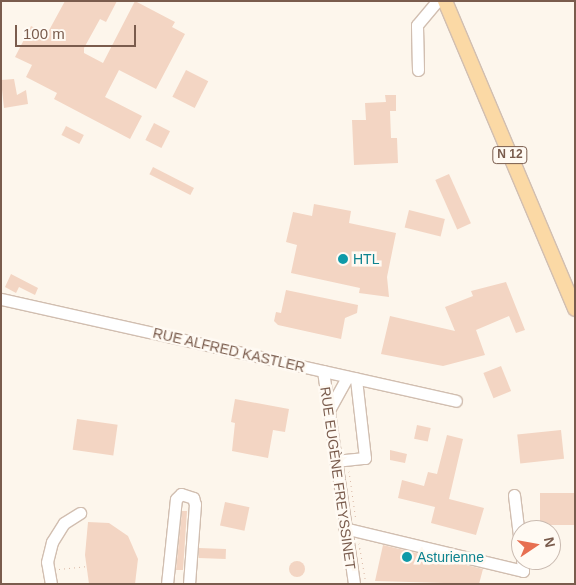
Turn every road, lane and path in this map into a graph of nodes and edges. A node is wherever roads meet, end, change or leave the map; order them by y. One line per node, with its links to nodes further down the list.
1 (437, 1): 3 (street)
2 (445, 1): 5 (main road, N 12)
3 (418, 70)
4 (1, 299): 6 (street, RUE ALFRED KASTLER)
5 (575, 309)
6 (323, 371): 7 (street, RUE ALFRED KASTLER); 9 (street, RUE EUGÈNE FREYSSINET)
7 (351, 378): 8 (street, RUE ALFRED KASTLER); 9 (street); 10 (street)
8 (456, 402)
9 (329, 410): 10 (street, RUE EUGÈNE FREYSSINET)
10 (335, 461): 14 (street, RUE EUGÈNE FREYSSINET)
11 (514, 495): 13 (street)
12 (80, 513): 17 (street)
13 (517, 520)
14 (344, 528): 16 (street); 21 (street, RUE EUGÈNE FREYSSINET)
15 (86, 566): 17 (path)
16 (511, 568)
17 (48, 571): 18 (street)
18 (51, 584)
19 (167, 584): 20 (street)
20 (189, 584)
21 (354, 584)

